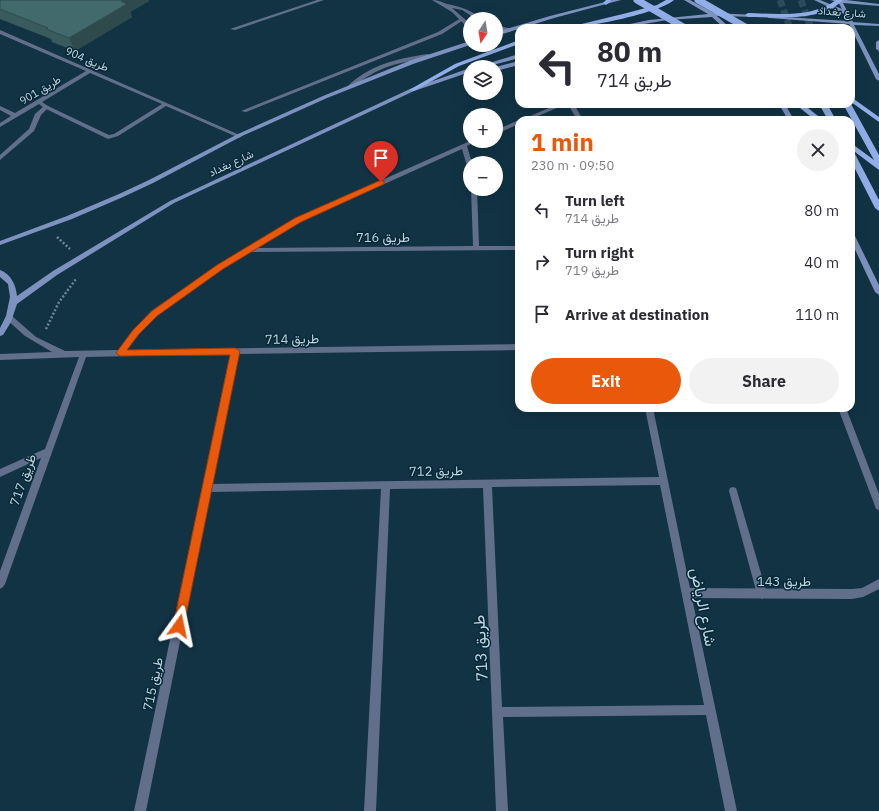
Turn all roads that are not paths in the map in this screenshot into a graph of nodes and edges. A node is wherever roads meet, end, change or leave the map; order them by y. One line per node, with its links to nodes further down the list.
1 (322, 0): 28 (street)
2 (434, 0): 12 (street)
3 (619, 0): 10 (main road)
4 (637, 0): 23 (main road, bridge)
5 (671, 0): 21 (main road)
6 (686, 0): 16 (main road)
7 (698, 0): 25 (main road, bridge)
8 (816, 0): 11 (main road)
9 (840, 0): 11 (main road); 13 (main road, شارع بغداد); 15 (main road)
10 (608, 1): 20 (main road)
11 (832, 3): 15 (main road); 17 (main road)
12 (444, 4): 14 (street); 18 (street)
13 (879, 5)
14 (468, 12)
15 (846, 13): 19 (main road)
16 (712, 14): 17 (main road, شارع بغداد); 22 (main road, شارع بغداد); 24 (main road)
17 (748, 15): 19 (main road, شارع بغداد)
18 (463, 19): 54 (street)
19 (851, 23): 26 (main road, شارع بغداد)
20 (528, 24)
21 (586, 24)
22 (633, 24)
23 (678, 24)
24 (723, 24)
25 (740, 24)
26 (879, 25)
27 (515, 28): 30 (main road)
28 (233, 29)
29 (503, 29): 30 (street)
30 (510, 30): 33 (main road)
31 (855, 31): 45 (main road)
32 (0, 32): 42 (street, طريق 904)
33 (503, 32)
34 (879, 42): 37 (main road)
35 (515, 43): 46 (main road)
36 (463, 44): 63 (main road, شارع بغداد)
37 (879, 49)
38 (515, 57): 39 (main road)
39 (503, 60)
40 (515, 64): 41 (main road)
41 (503, 67)
42 (90, 71): 47 (street, طريق 901); 49 (street, طريق 904)
43 (463, 72): 46 (main road, شارع بغداد)
44 (463, 78): 46 (main road)
45 (879, 79)
46 (412, 90): 79 (main road, شارع بغداد)
47 (39, 102): 50 (street); 55 (street, طريق 901)
48 (855, 103): 59 (main road)
49 (166, 104): 50 (street); 63 (street, طريق 904)
50 (46, 107): 66 (street)
51 (0, 108): 55 (street)
52 (553, 108): 56 (street)
53 (804, 108): 57 (main road)
54 (244, 111)
55 (16, 116): 61 (street, طريق 901)
56 (534, 116)
57 (814, 116)
58 (855, 118): 68 (main road)
59 (879, 120)
60 (515, 124): 62 (street)
61 (0, 125)
62 (503, 129)
63 (239, 136): 73 (main road, شارع بغداد)
64 (463, 145): 76 (street)
65 (855, 148): 69 (main road)
66 (0, 158)
67 (855, 162): 71 (main road)
68 (879, 162)
69 (879, 168)
70 (474, 196): 74 (street)
71 (879, 208)
72 (855, 242): 78 (main road)
73 (0, 243)
74 (476, 248): 75 (street, طريق 716); 76 (street, طريق 716)
75 (515, 248)
76 (247, 250): 84 (street)
77 (0, 272): 79 (main road)
78 (879, 292)
79 (14, 302): 80 (main road)
80 (9, 318): 81 (main road); 85 (street, طريق 714)
81 (0, 333)
82 (515, 347): 83 (street, طريق 714)
83 (235, 351): 84 (street, طريق 714); 95 (street, طريق 715)
84 (120, 353): 86 (street, طريق 714)
85 (65, 354): 86 (street, طريق 714); 87 (street, طريق 714)
86 (84, 354): 90 (street, طريق 717)
87 (0, 357)
88 (650, 412): 92 (street, شارع الرياض)
89 (844, 412): 97 (street)
90 (47, 452): 91 (street, طريق 717); 98 (street, طريق 717)
91 (0, 473)
92 (664, 481): 93 (street, طريق 712); 100 (street, شارع الرياض)
93 (488, 483): 94 (street, طريق 712); 103 (street, طريق 713)
94 (386, 484): 95 (street, طريق 712); 105 (street)
95 (208, 488): 104 (street, طريق 715)
96 (733, 491): 101 (street)
97 (879, 506)
98 (0, 584)
99 (879, 584): 101 (street, طريق 143)
100 (686, 592): 101 (street, طريق 143); 102 (street, شارع الرياض)
101 (762, 594)
102 (710, 710): 103 (street); 107 (street, شارع الرياض)
103 (498, 712): 106 (street, طريق 713)
104 (140, 811)
105 (370, 811)
106 (502, 811)
107 (731, 811)

